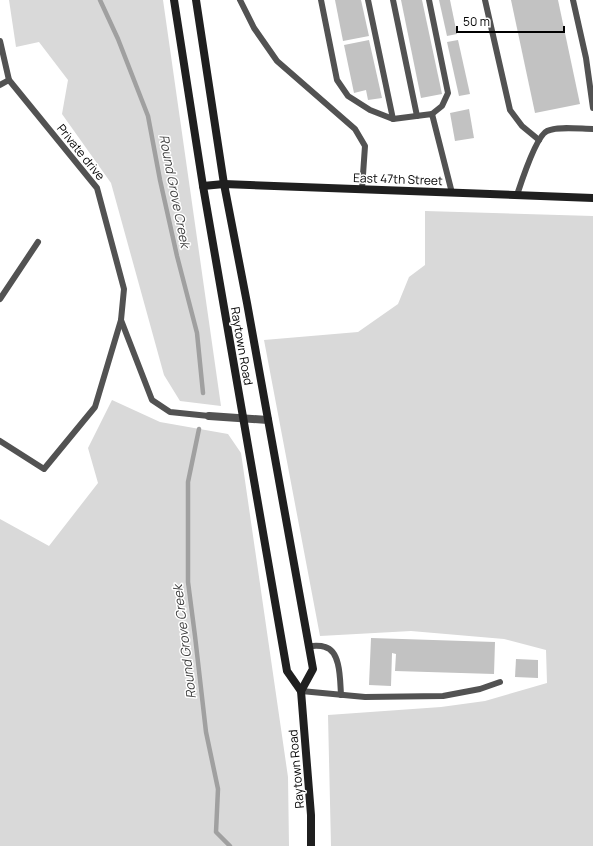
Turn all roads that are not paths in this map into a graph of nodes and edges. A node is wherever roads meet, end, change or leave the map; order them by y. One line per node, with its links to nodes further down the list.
1 (174, 0): 20 (main road, Raytown Road)
2 (196, 0): 19 (main road, Raytown Road)
3 (240, 0): 21 (lane)
4 (321, 0): 16 (lane)
5 (368, 0): 16 (lane)
6 (393, 0): 15 (lane)
7 (429, 0): 14 (lane)
8 (485, 0): 18 (lane)
9 (573, 0): 13 (lane)
10 (0, 41): 11 (lane, Private drive)
11 (8, 80): 12 (lane); 27 (lane, Private drive)
12 (0, 85)
13 (593, 108)
14 (432, 114): 15 (lane); 22 (lane)
15 (417, 116): 16 (lane)
16 (393, 118)
17 (593, 129): 18 (lane)
18 (539, 140): 23 (lane)
19 (224, 184): 20 (main road, East 47th Street); 21 (main road, East 47th Street); 30 (main road, Raytown Road)
20 (203, 186): 29 (main road, Raytown Road)
21 (362, 189): 22 (main road, East 47th Street)
22 (452, 192): 23 (main road, East 47th Street)
23 (516, 195): 24 (main road, East 47th Street)
24 (593, 198)
25 (38, 242): 26 (lane)
26 (0, 299)
27 (121, 320): 28 (lane, Private drive); 31 (lane, Private drive)
28 (209, 416): 29 (street)
29 (242, 418): 30 (street); 34 (main road, Raytown Road)
30 (268, 420): 32 (main road, Raytown Road)
31 (0, 441)
32 (309, 646): 34 (main road, Raytown Road); 35 (lane)
33 (500, 682): 35 (lane)
34 (301, 691): 35 (lane); 36 (main road, Raytown Road)
35 (341, 694)
36 (312, 846)

